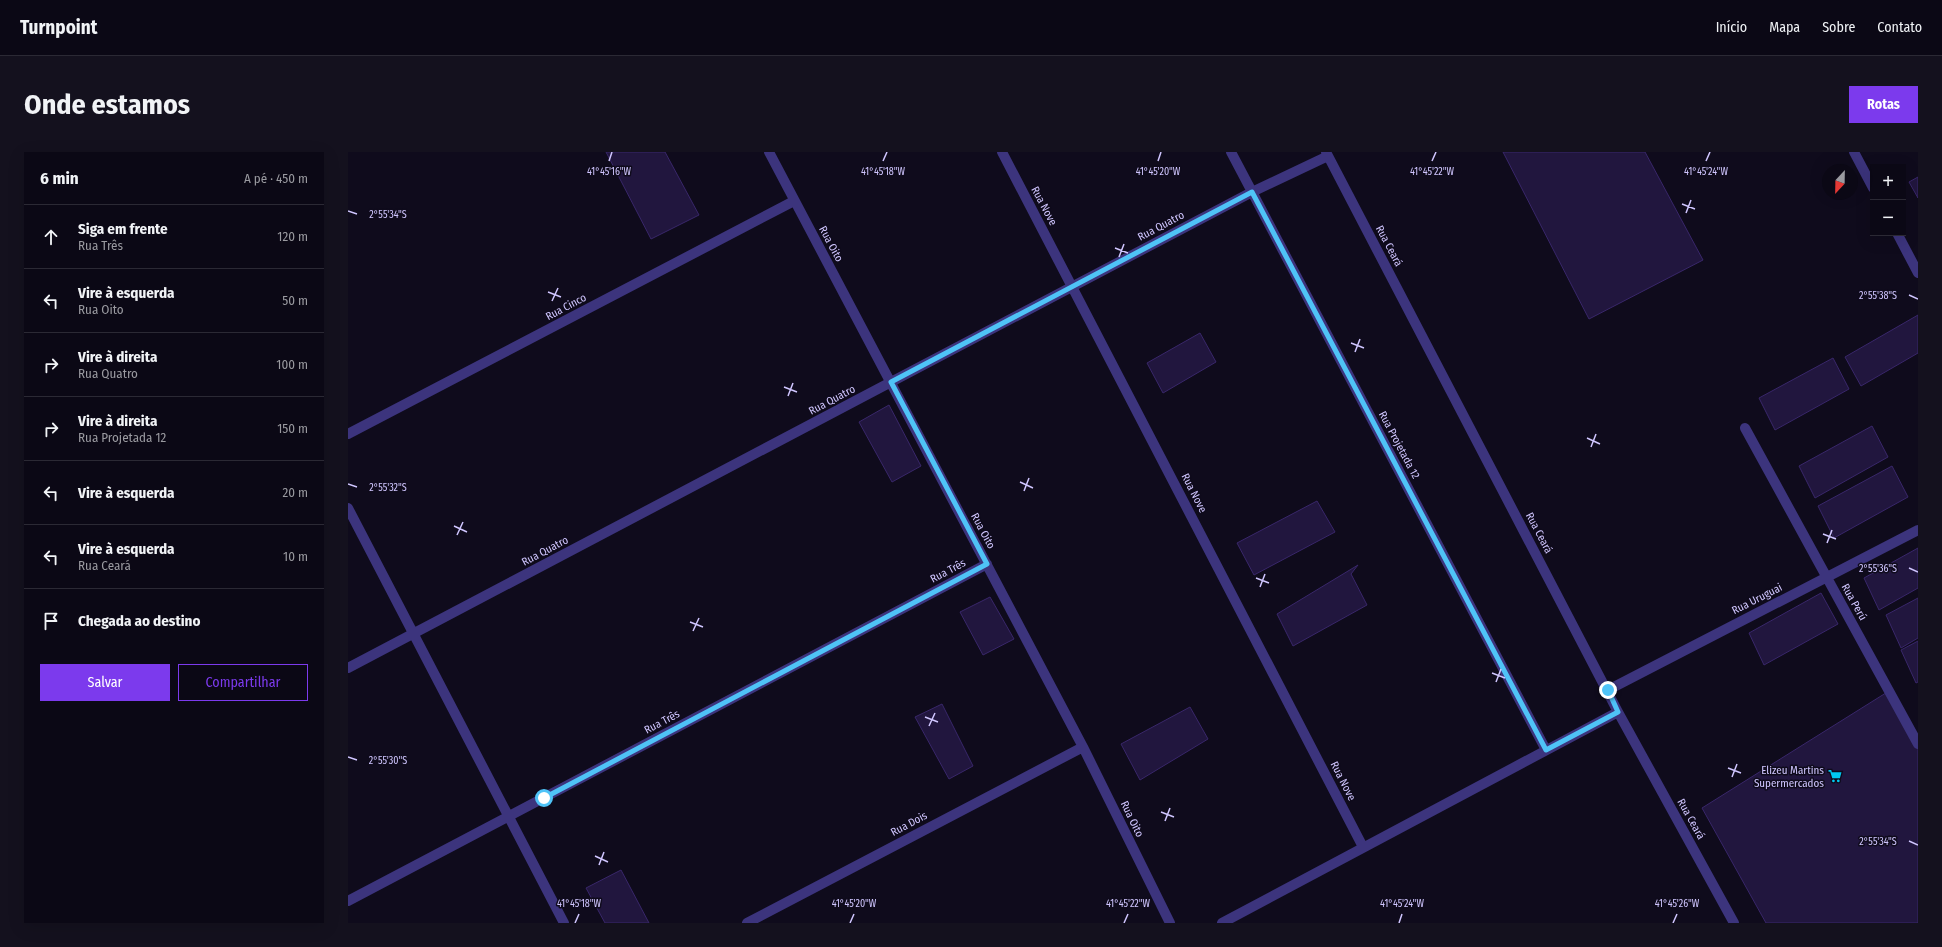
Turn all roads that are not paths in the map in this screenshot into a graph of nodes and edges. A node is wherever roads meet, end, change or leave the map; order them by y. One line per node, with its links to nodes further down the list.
1 (768, 152): 8 (street, Rua Oito)
2 (1002, 152): 11 (street, Rua Nove)
3 (1231, 152): 7 (street, Rua Projetada 12)
4 (1854, 152): 6 (street)
5 (1327, 154): 7 (street, Rua Quatro); 21 (street, Rua Ceará)
6 (1870, 182)
7 (1252, 192): 11 (street, Rua Quatro); 25 (street, Rua Projetada 12)
8 (794, 201): 12 (street, Rua Oito); 14 (street, Rua Cinco)
9 (1899, 236): 10 (street)
10 (1918, 273)
11 (1072, 285): 12 (street, Rua Quatro); 27 (street, Rua Nove)
12 (891, 382): 17 (street, Rua Oito); 19 (street, Rua Quatro)
13 (1745, 428): 18 (street, Rua Perú)
14 (348, 434)
15 (348, 508): 19 (street)
16 (1918, 530): 18 (street, Rua Uruguai)
17 (987, 564): 24 (street, Rua Oito); 26 (street, Rua Três)
18 (1826, 577): 21 (street, Rua Uruguai); 23 (street, Rua Perú)
19 (413, 634): 20 (street, Rua Quatro); 26 (street)
20 (348, 668)
21 (1608, 690): 22 (street, Rua Ceará)
22 (1618, 712): 25 (street); 33 (street, Rua Ceará)
23 (1918, 744)
24 (1083, 747): 30 (street, Rua Dois); 31 (street, Rua Oito)
25 (1546, 750): 27 (street)
26 (509, 816): 28 (street, Rua Três); 29 (street)
27 (1364, 846): 32 (street)
28 (348, 901)
29 (564, 923)
30 (747, 923)
31 (1170, 923)
32 (1222, 923)
33 (1734, 923)

